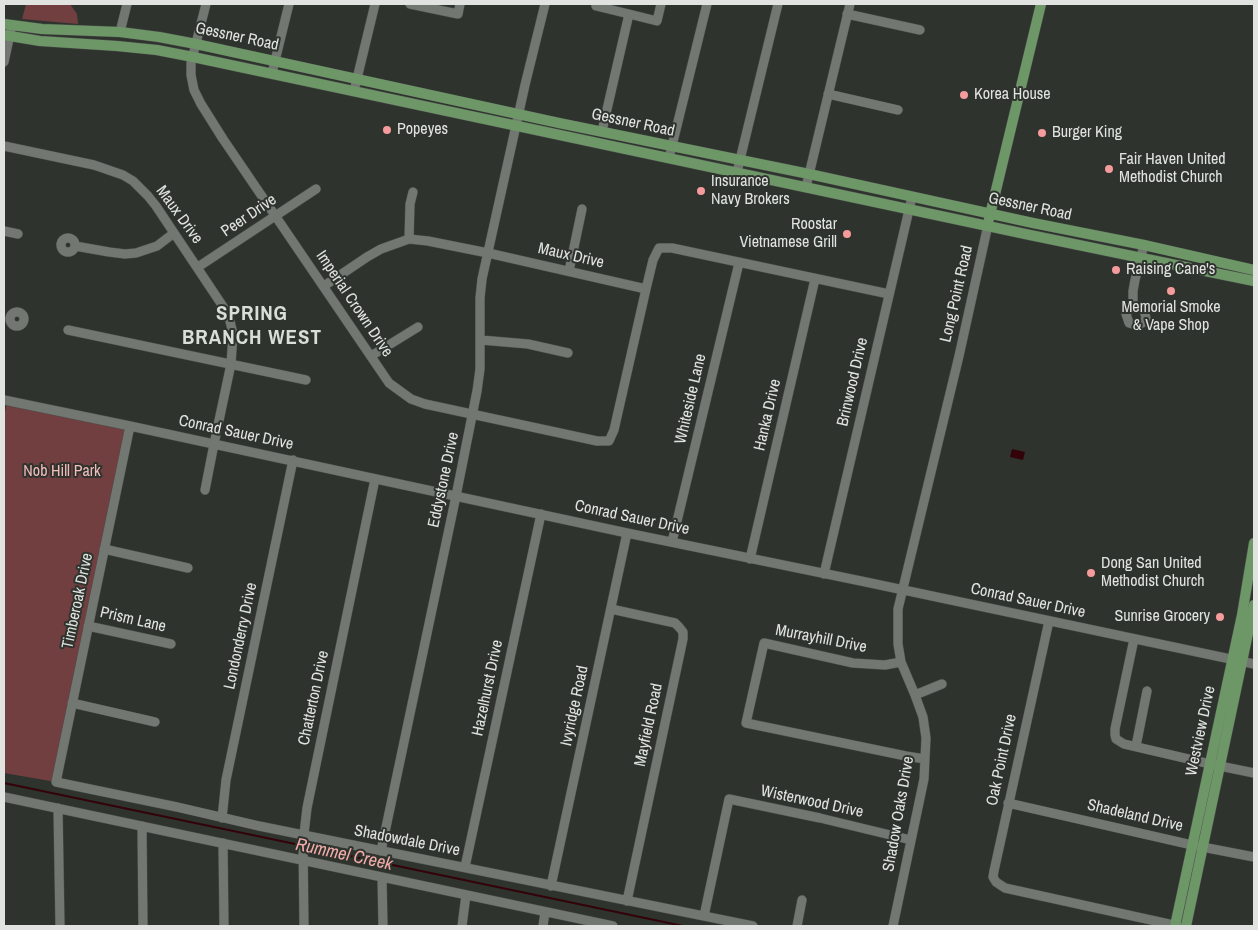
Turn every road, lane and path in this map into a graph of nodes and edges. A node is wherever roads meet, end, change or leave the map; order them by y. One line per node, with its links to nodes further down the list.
1 (127, 4): 18 (street)
2 (206, 4): 20 (street)
3 (289, 4): 22 (street)
4 (375, 4): 25 (street)
5 (410, 4): 6 (street)
6 (460, 4)
7 (545, 4): 29 (street, Eddystone Drive)
8 (597, 4): 14 (street)
9 (661, 4): 14 (street)
10 (706, 4): 33 (street)
11 (778, 4): 35 (street)
12 (850, 4): 15 (street)
13 (1041, 4): 44 (main road, Long Point Road)
14 (629, 14): 31 (street)
15 (847, 14): 17 (street); 27 (street)
16 (8, 24): 18 (main road, Gessner Road); 19 (street)
17 (920, 30)
18 (120, 32): 20 (main road, Gessner Road)
19 (7, 36): 21 (main road, Gessner Road); 23 (street)
20 (196, 44): 21 (street, Imperial Crown Drive); 22 (main road, Gessner Road)
21 (193, 57): 24 (main road, Gessner Road); 45 (street, Imperial Crown Drive)
22 (275, 60): 24 (street); 25 (main road, Gessner Road)
23 (4, 62)
24 (272, 73): 26 (main road, Gessner Road)
25 (357, 78): 26 (street); 29 (main road, Gessner Road)
26 (354, 90): 30 (main road, Gessner Road)
27 (828, 94): 28 (street); 37 (street)
28 (898, 110)
29 (518, 113): 30 (street, Eddystone Drive); 31 (main road, Gessner Road)
30 (516, 125): 34 (main road, Gessner Road); 53 (street, Eddystone Drive)
31 (602, 131): 33 (main road, Gessner Road)
32 (4, 146): 48 (street, Maux Drive)
33 (672, 146): 34 (street); 35 (main road, Gessner Road)
34 (669, 158): 36 (main road, Gessner Road)
35 (740, 161): 36 (street); 37 (main road, Gessner Road)
36 (737, 172): 38 (main road, Gessner Road)
37 (809, 174): 38 (street); 41 (main road, Gessner Road)
38 (806, 187): 43 (main road, Gessner Road)
39 (316, 189): 45 (street, Peer Drive)
40 (413, 192): 50 (street)
41 (912, 197): 43 (street, Brinwood Drive); 44 (main road, Gessner Road)
42 (582, 209): 59 (street)
43 (910, 209): 46 (main road, Gessner Road); 65 (street, Brinwood Drive)
44 (991, 214): 46 (main road, Long Point Road); 51 (main road, Gessner Road)
45 (275, 216): 57 (street, Peer Drive); 63 (street, Imperial Crown Drive)
46 (988, 225): 54 (main road, Gessner Road); 90 (street, Long Point Road)
47 (4, 231): 49 (street)
48 (174, 233): 52 (street); 57 (street, Maux Drive)
49 (18, 234)
50 (410, 239): 53 (street, Maux Drive); 63 (street, Maux Drive)
51 (1144, 245): 54 (street); 55 (main road, Gessner Road)
52 (74, 246)
53 (488, 253): 59 (street, Maux Drive); 69 (street, Eddystone Drive)
54 (1141, 258): 60 (main road, Gessner Road); 66 (street)
55 (1218, 261): 58 (main road, Gessner Road); 60 (main road)
56 (739, 263): 61 (street); 64 (street); 84 (street, Whiteside Lane)
57 (198, 268): 72 (street, Maux Drive)
58 (1254, 270)
59 (569, 271): 64 (street, Maux Drive)
60 (1215, 273): 62 (main road, Gessner Road)
61 (815, 279): 65 (street); 87 (street, Hanka Drive)
62 (1254, 281)
63 (324, 286): 71 (street, Imperial Crown Drive)
64 (646, 288): 75 (street, Imperial Crown Drive)
65 (889, 294): 89 (street, Brinwood Drive)
66 (1133, 306)
67 (418, 327): 71 (street)
68 (68, 330): 72 (street)
69 (481, 340): 70 (street); 75 (street, Eddystone Drive)
70 (568, 353)
71 (371, 356): 75 (street, Imperial Crown Drive)
72 (231, 364): 73 (street); 77 (street, Maux Drive)
73 (306, 380)
74 (4, 400): 76 (street, Conrad Sauer Drive)
75 (473, 414): 81 (street, Eddystone Drive)
76 (130, 426): 77 (street, Conrad Sauer Drive); 86 (street, Timberoak Drive)
77 (214, 444): 78 (street, Conrad Sauer Drive); 80 (street, Maux Drive)
78 (293, 460): 79 (street, Conrad Sauer Drive); 113 (street, Londonderry Drive)
79 (375, 479): 81 (street, Conrad Sauer Drive); 115 (street, Chatterton Drive)
80 (205, 490)
81 (456, 496): 82 (street, Conrad Sauer Drive); 119 (street, Eddystone Drive)
82 (541, 514): 83 (street, Conrad Sauer Drive); 122 (street, Hazelhurst Drive)
83 (627, 533): 84 (street, Conrad Sauer Drive); 92 (street, Ivyridge Road)
84 (672, 542): 87 (street, Conrad Sauer Drive)
85 (1254, 543): 97 (main road, Westview Drive)
86 (104, 549): 88 (street); 94 (street, Timberoak Drive)
87 (750, 558): 89 (street, Conrad Sauer Drive)
88 (188, 568)
89 (824, 574): 90 (street, Conrad Sauer Drive)
90 (903, 590): 93 (street, Conrad Sauer Drive); 98 (street, Shadow Oaks Drive)
91 (1254, 605): 97 (main road, Westview Drive)
92 (611, 609): 124 (street, Ivyridge Road); 127 (street, Mayfield Road)
93 (1049, 621): 95 (street, Conrad Sauer Drive); 111 (street, Oak Point Drive)
94 (88, 626): 96 (street, Prism Lane); 103 (street, Timberoak Drive)
95 (1134, 639): 97 (street, Conrad Sauer Drive); 105 (street)
96 (171, 644)
97 (1238, 661): 99 (street, Conrad Sauer Drive); 107 (main road, Westview Drive)
98 (901, 662): 102 (street, Shadow Oaks Drive); 106 (street, Murrayhill Drive)
99 (1254, 664)
100 (942, 684): 102 (street)
101 (1147, 691): 105 (street)
102 (915, 695): 106 (street, Shadow Oaks Drive)
103 (72, 703): 104 (street); 109 (street, Timberoak Drive)
104 (156, 722)
105 (1136, 746): 107 (street)
106 (926, 759): 116 (street, Shadow Oaks Drive)
107 (1215, 765): 108 (street); 118 (main road, Westview Drive)
108 (1254, 773)
109 (56, 782): 113 (street, Shadowdale Drive)
110 (4, 797): 112 (street)
111 (1008, 803): 118 (street, Shadeland Drive); 141 (street, Oak Point Drive)
112 (58, 808): 114 (street); 130 (street)
113 (222, 818): 115 (street, Shadowdale Drive)
114 (142, 826): 117 (street); 131 (street)
115 (303, 838): 119 (street, Shadowdale Drive); 120 (street, Chatterton Drive)
116 (911, 840): 129 (street, Wisterwood Drive); 140 (street, Shadow Oaks Drive)
117 (223, 843): 120 (street); 132 (street)
118 (1197, 846): 121 (street, Shadeland Drive); 141 (main road, Westview Drive); 142 (main road, Westview Drive)
119 (381, 851): 122 (street, Shadowdale Drive)
120 (303, 856): 123 (street); 133 (street, Chatterton Drive)
121 (1254, 857)
122 (465, 867): 124 (street, Shadowdale Drive)
123 (382, 877): 125 (street); 134 (street)
124 (551, 886): 127 (street, Shadowdale Drive)
125 (466, 895): 128 (street); 135 (street)
126 (802, 900): 139 (street)
127 (627, 901): 129 (street, Shadowdale Drive)
128 (544, 912): 136 (street); 137 (street)
129 (704, 916): 138 (street, Shadowdale Drive)
130 (60, 926)
131 (143, 926)
132 (224, 926)
133 (304, 926)
134 (383, 926)
135 (462, 926)
136 (543, 926)
137 (613, 926)
138 (753, 926)
139 (797, 926)
140 (893, 926)
141 (1176, 926)
142 (1186, 926)

